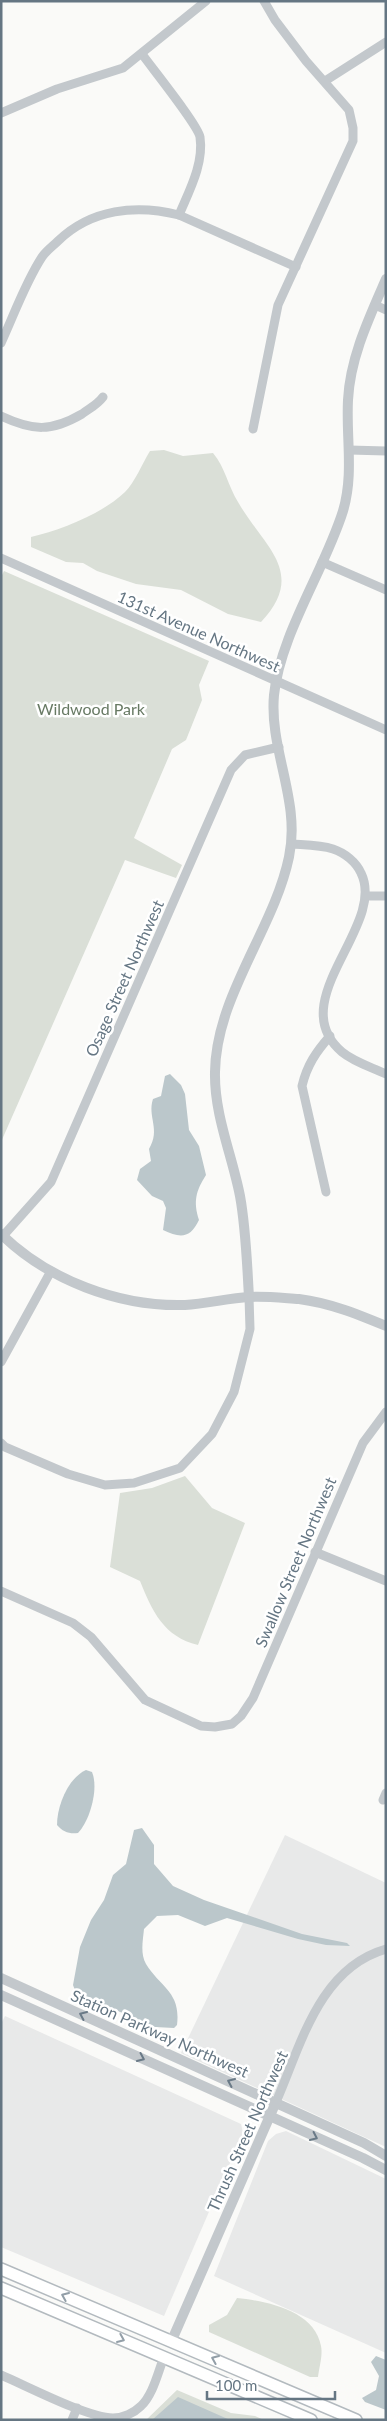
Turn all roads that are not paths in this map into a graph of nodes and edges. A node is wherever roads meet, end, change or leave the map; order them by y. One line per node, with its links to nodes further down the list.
1 (206, 1): 4 (street)
2 (264, 1): 5 (street)
3 (386, 42): 5 (street)
4 (142, 54): 6 (street); 7 (street)
5 (325, 80): 8 (street)
6 (1, 113)
7 (179, 215): 8 (street); 12 (street)
8 (296, 267): 15 (street)
9 (386, 279): 10 (street)
10 (375, 304): 11 (street); 16 (street)
11 (386, 310)
12 (1, 343)
13 (103, 397): 14 (street)
14 (1, 416)
15 (252, 429)
16 (349, 450): 17 (street); 19 (street)
17 (386, 451)
18 (1, 558): 21 (street, 131st Avenue Northwest)
19 (322, 562): 20 (street); 21 (street)
20 (386, 590)
21 (276, 682): 22 (street, 131st Avenue Northwest); 23 (street)
22 (386, 730)
23 (279, 747): 24 (street); 30 (street, Osage Street Northwest)
24 (292, 844): 25 (street); 32 (street)
25 (366, 896): 26 (street); 27 (street)
26 (386, 896)
27 (330, 1036): 28 (street); 29 (street)
28 (386, 1074)
29 (326, 1192)
30 (2, 1235): 31 (street)
31 (51, 1271): 32 (street); 34 (street)
32 (249, 1297): 33 (street); 36 (street)
33 (386, 1326)
34 (1, 1362)
35 (386, 1412): 37 (street, Swallow Street Northwest)
36 (1, 1443)
37 (315, 1552): 38 (street); 39 (street, Swallow Street Northwest)
38 (386, 1581)
39 (1, 1591)
40 (386, 1949): 44 (street, Thrush Street Northwest)
41 (1, 1978): 44 (street, Station Parkway Northwest, one-way to 41)
42 (1, 1990): 43 (street)
43 (1, 1995): 45 (street, Station Parkway Northwest, one-way to 45)
44 (276, 2102): 45 (street, Thrush Street Northwest); 46 (street, Station Parkway Northwest)
45 (270, 2116): 47 (street, Station Parkway Northwest, one-way to 47); 51 (street, Thrush Street Northwest)
46 (382, 2154): 47 (street)
47 (371, 2162): 48 (street, Station Parkway Northwest)
48 (386, 2170)
49 (1, 2269): 51 (main road, one-way to 49)
50 (1, 2288): 52 (main road, one-way to 52)
51 (172, 2340): 57 (main road, one-way to 51)
52 (164, 2357): 54 (street); 56 (main road)
53 (1, 2374): 54 (street)
54 (77, 2408): 55 (street)
55 (72, 2420)
56 (311, 2420)
57 (356, 2420)

